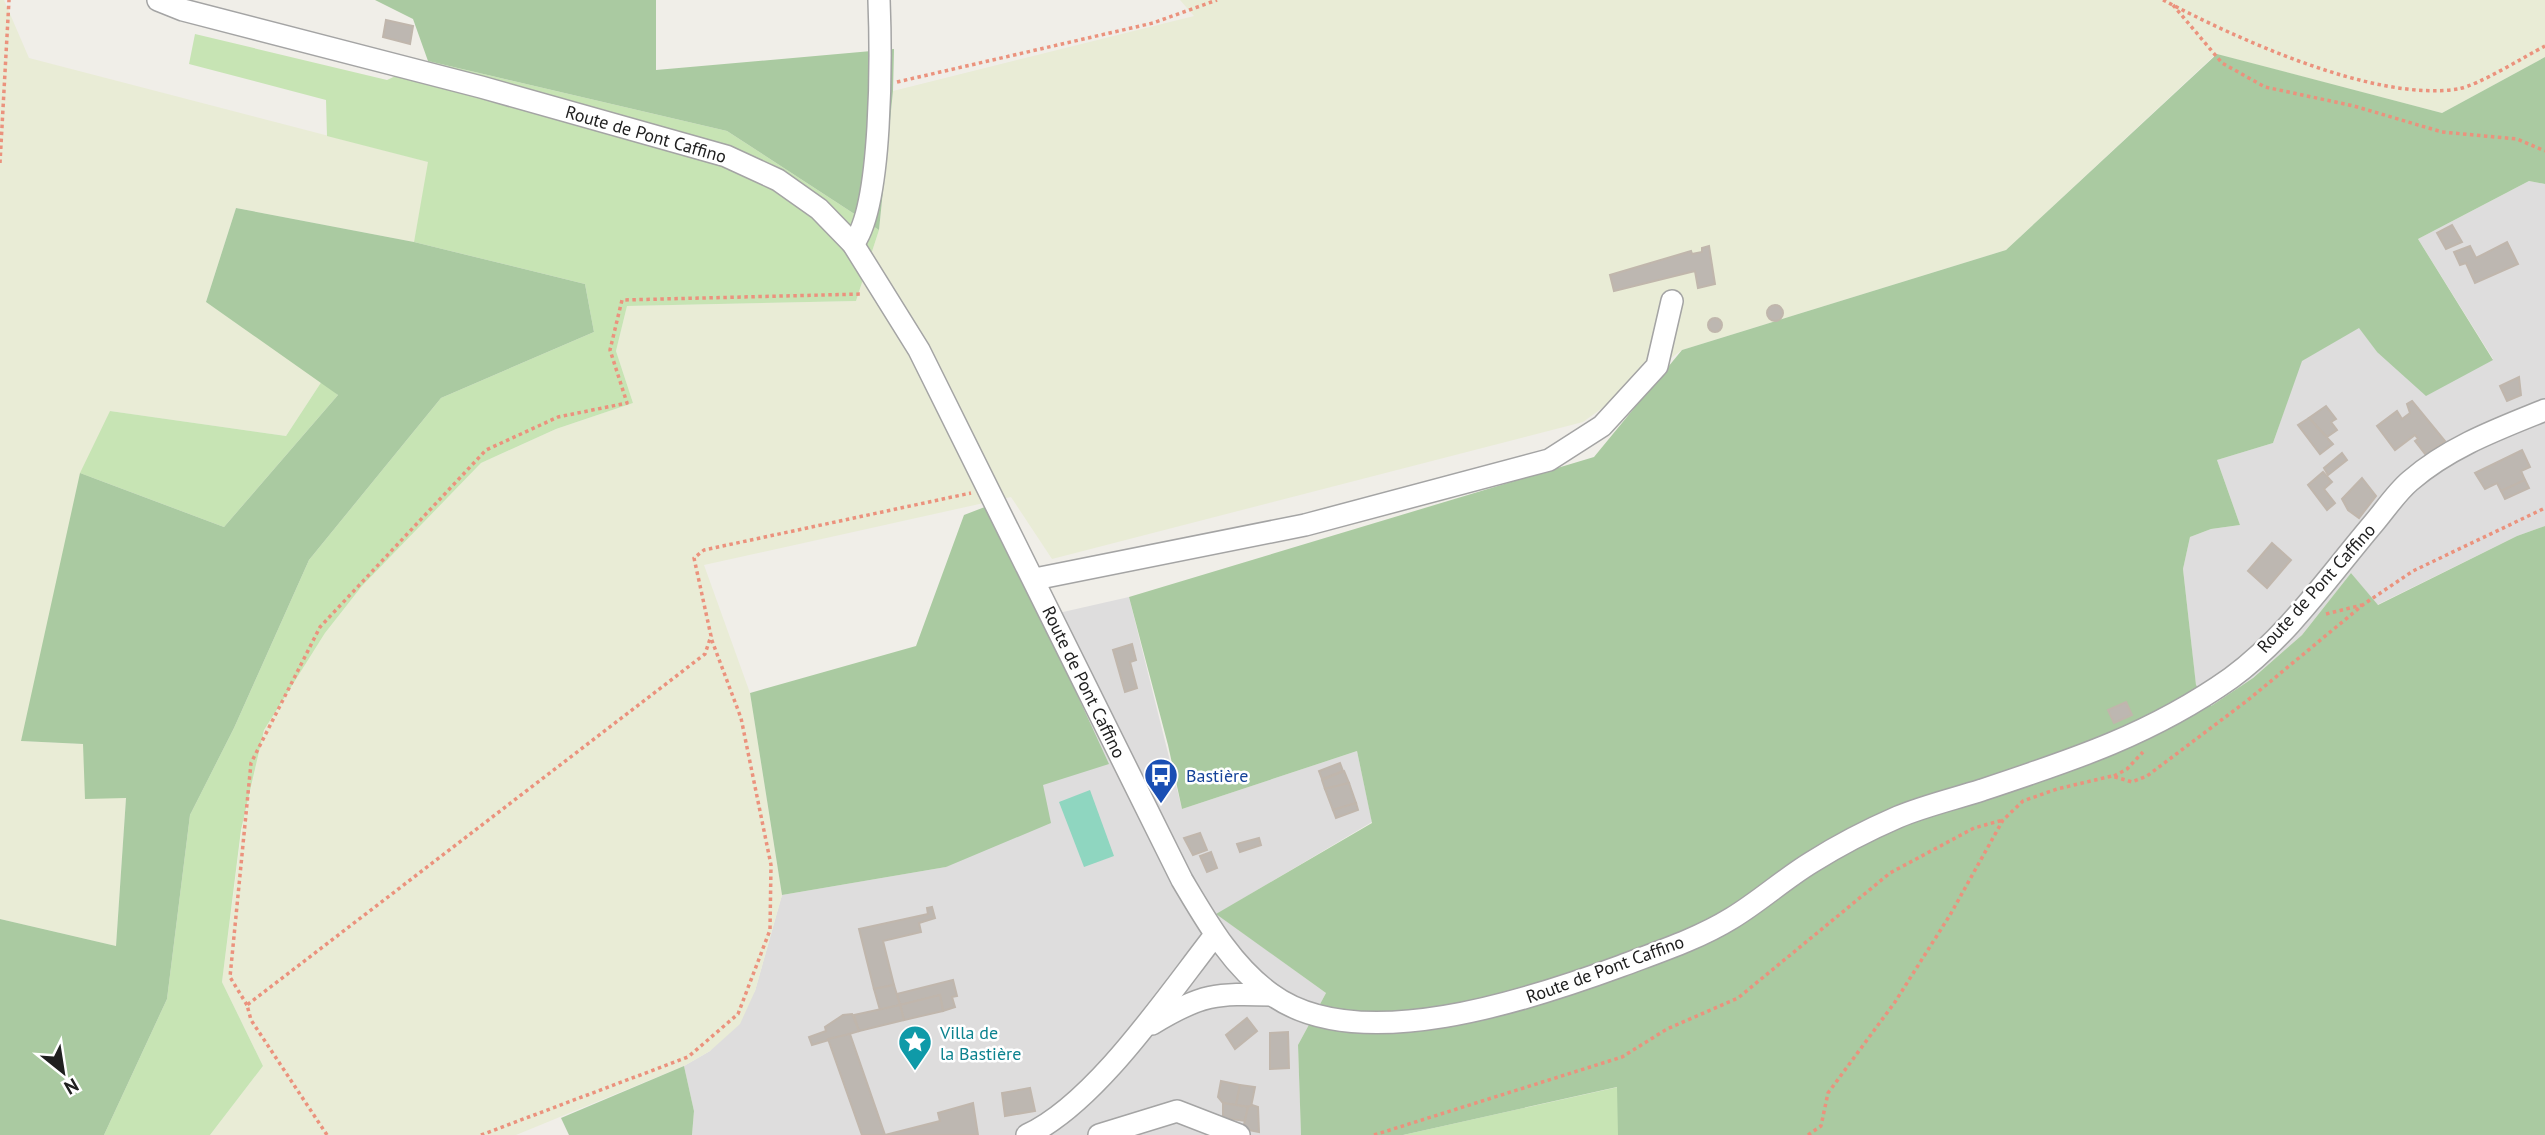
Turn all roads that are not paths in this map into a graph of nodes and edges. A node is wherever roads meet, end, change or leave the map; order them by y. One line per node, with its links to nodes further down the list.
1 (158, 0): 3 (street, Route de Pont Caffino)
2 (879, 0): 3 (street)
3 (853, 244): 6 (street, Route de Pont Caffino)
4 (1672, 301): 6 (street)
5 (2545, 410): 10 (street, Route de Pont Caffino)
6 (1035, 579): 7 (street, Route de Pont Caffino)
7 (1215, 935): 8 (street, Route de Pont Caffino); 11 (street)
8 (1231, 956): 9 (street); 10 (street, Route de Pont Caffino)
9 (1219, 994): 10 (street); 11 (street)
10 (1272, 995)
11 (1138, 1033): 12 (street)
12 (1027, 1135)
13 (1098, 1135): 14 (street)
14 (1239, 1135)

